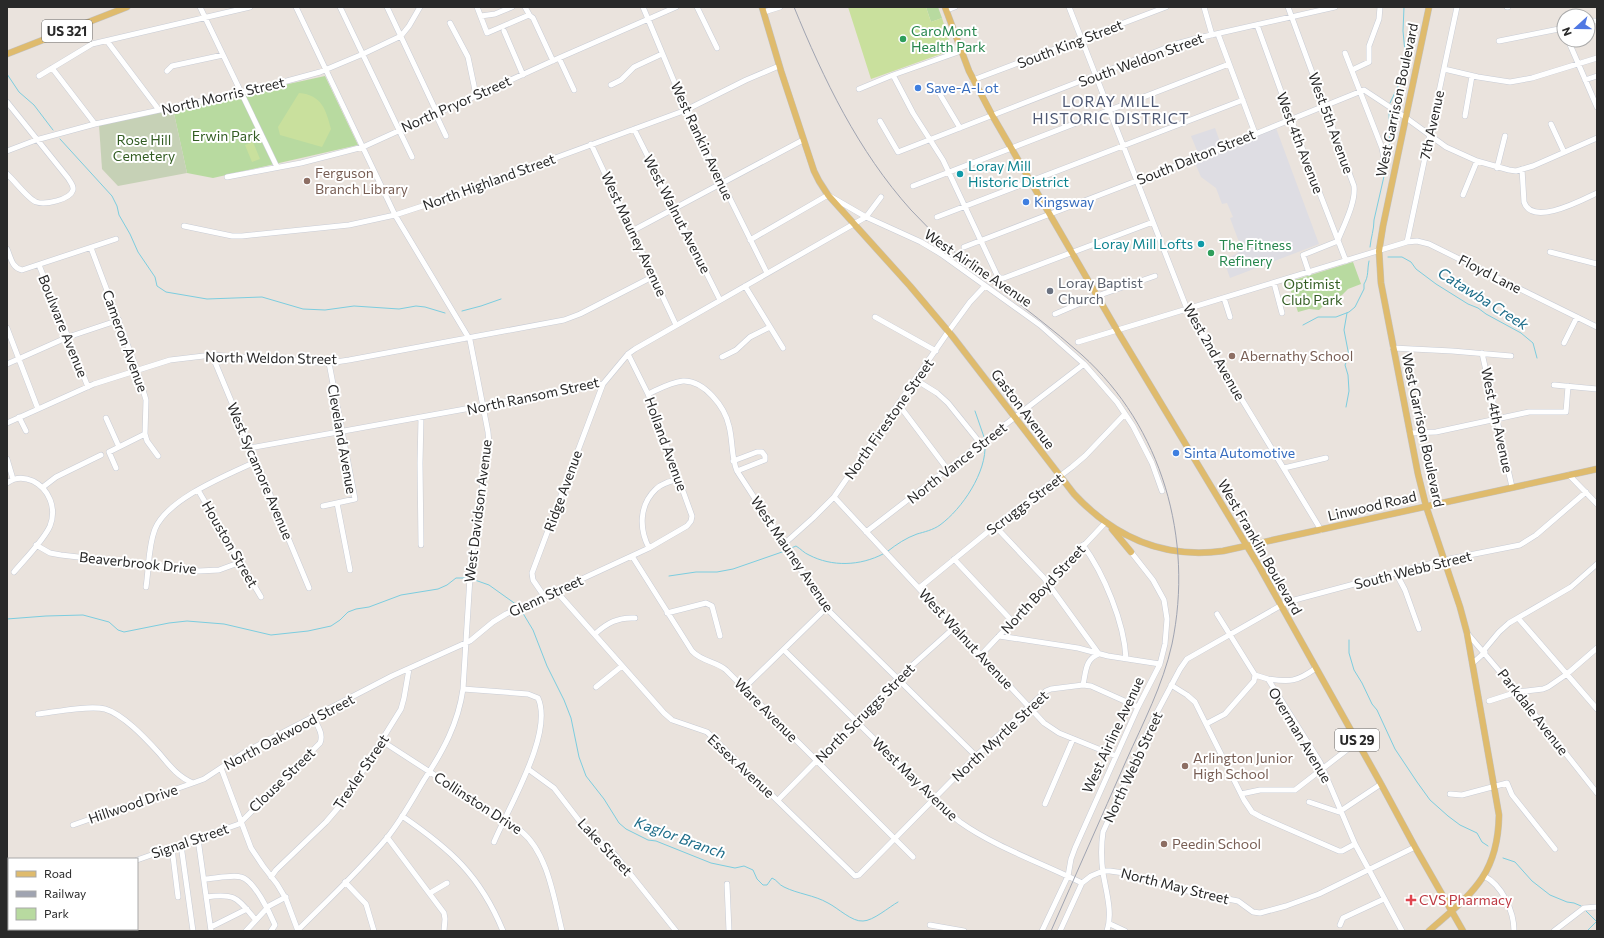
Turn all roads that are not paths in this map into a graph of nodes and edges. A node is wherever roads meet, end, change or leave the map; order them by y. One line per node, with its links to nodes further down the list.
1 (127, 7): 46 (main road, US 321)
2 (200, 7): 31 (street)
3 (250, 7): 31 (street)
4 (296, 7): 59 (street, West Davidson Avenue)
5 (340, 7): 47 (street)
6 (387, 7): 39 (street)
7 (420, 7): 39 (street, North Morris Street)
8 (477, 7): 28 (street)
9 (512, 7): 28 (street)
10 (524, 7): 30 (street)
11 (643, 7): 32 (street, West Rankin Avenue)
12 (676, 7): 32 (street, North Pryor Street)
13 (698, 7): 43 (street)
14 (780, 7): 26 (street)
15 (955, 7): 25 (street)
16 (1069, 7): 41 (street, West 2nd Avenue)
17 (1166, 7): 41 (street, South King Street)
18 (1204, 7): 38 (street)
19 (1288, 7): 29 (street, West 5th Avenue)
20 (1335, 7): 24 (street, South Weldon Street)
21 (1376, 7): 27 (street)
22 (1429, 7): 87 (main road, West Garrison Boulevard)
23 (1457, 7): 58 (street, 7th Avenue)
24 (1328, 8): 29 (street, South Weldon Street)
25 (946, 9): 45 (main road, West Franklin Boulevard / US 29)
26 (763, 10): 56 (main road, West Airline Avenue)
27 (1380, 10): 60 (street)
28 (481, 16): 30 (street)
29 (1292, 16): 34 (street, South Weldon Street); 79 (street, West 5th Avenue)
30 (532, 17): 53 (street)
31 (206, 18): 40 (street); 50 (street)
32 (648, 19): 48 (street, West Rankin Avenue); 51 (street, North Pryor Street)
33 (450, 23): 76 (street)
34 (1256, 25): 37 (street, South Weldon Street); 88 (street, West 4th Avenue)
35 (1556, 30): 42 (street)
36 (504, 31): 62 (street)
37 (1218, 34): 38 (street, South Weldon Street); 54 (street)
38 (1212, 35): 64 (street, South Weldon Street)
39 (401, 36): 47 (street, North Morris Street); 84 (street)
40 (107, 40): 57 (street); 81 (street)
41 (1082, 40): 64 (street, West 2nd Avenue); 68 (street, South King Street)
42 (1499, 41)
43 (717, 48)
44 (1571, 48): 55 (street)
45 (961, 51): 63 (street); 68 (main road, West Franklin Boulevard / US 29)
46 (7, 54)
47 (363, 54): 59 (street, North Morris Street); 94 (street)
48 (662, 54): 70 (street); 82 (street, West Rankin Avenue)
49 (1346, 54): 60 (street)
50 (223, 55): 61 (street); 74 (street)
51 (559, 58): 53 (street, North Pryor Street); 72 (street)
52 (1597, 58): 55 (street)
53 (552, 61): 62 (street, North Pryor Street)
54 (1229, 64): 77 (street); 83 (street)
55 (1577, 64): 66 (street); 69 (street)
56 (779, 66): 82 (street, North Highland Street); 101 (main road, West Airline Avenue)
57 (52, 68): 65 (street); 90 (street)
58 (1444, 69): 66 (street); 96 (street, 7th Avenue)
59 (326, 70): 74 (street, North Morris Street); 105 (street, West Davidson Avenue)
60 (1352, 70): 75 (street)
61 (167, 71)
62 (523, 75): 76 (street, North Pryor Street)
63 (893, 75): 71 (street); 102 (street)
64 (1096, 75): 83 (street, West 2nd Avenue); 85 (street, South Weldon Street)
65 (39, 76)
66 (1472, 76): 86 (street)
67 (1597, 76): 69 (street)
68 (973, 80): 85 (main road, West Franklin Boulevard / US 29)
69 (1585, 80): 80 (street)
70 (611, 85)
71 (859, 89)
72 (574, 90)
73 (938, 91): 92 (street)
74 (241, 92): 81 (street, North Morris Street); 112 (street)
75 (1360, 92): 79 (street, South Dalton Street); 87 (street); 110 (street)
76 (476, 95): 84 (street, North Pryor Street)
77 (1243, 100): 95 (street); 104 (street)
78 (7, 102): 100 (street)
79 (1326, 106): 88 (street, South Dalton Street); 139 (street, West 5th Avenue)
80 (1597, 107)
81 (159, 110): 90 (street, North Morris Street)
82 (686, 110): 93 (street, North Highland Street); 120 (street, West Rankin Avenue)
83 (1109, 110): 104 (street, West 2nd Avenue); 106 (street)
84 (437, 112): 94 (street, North Pryor Street); 97 (street)
85 (992, 115): 92 (street, South Weldon Street); 106 (main road, West Franklin Boulevard / US 29)
86 (1466, 116)
87 (1405, 117): 96 (street); 144 (main road, West Garrison Boulevard)
88 (1290, 119): 95 (street, South Dalton Street); 139 (street, West 4th Avenue)
89 (880, 121): 102 (street)
90 (95, 124): 100 (street, North Morris Street)
91 (1551, 124): 108 (street)
92 (960, 128): 102 (street, South Weldon Street)
93 (634, 129): 103 (street, North Highland Street); 127 (street, West Walnut Avenue)
94 (400, 130): 105 (street, North Pryor Street); 109 (street)
95 (1255, 133): 119 (street, South Dalton Street)
96 (1430, 135): 111 (street); 140 (street, 7th Avenue)
97 (446, 136)
98 (1505, 136): 113 (street)
99 (1597, 138): 108 (street)
100 (36, 140): 107 (street, North Morris Street); 116 (street)
101 (803, 140): 120 (street); 123 (main road, West Airline Avenue)
102 (930, 140): 115 (street)
103 (591, 144): 129 (street, North Highland Street); 135 (street, West Mauney Avenue)
104 (1123, 145): 118 (street); 119 (street, West 2nd Avenue)
105 (363, 147): 112 (street, North Pryor Street); 129 (street, West Davidson Avenue)
106 (1011, 148): 115 (street); 118 (main road, West Franklin Boulevard / US 29)
107 (7, 150)
108 (1564, 152): 114 (street)
109 (412, 157)
110 (1384, 158)
111 (1477, 161): 113 (street); 124 (street)
112 (277, 168): 117 (street, North Pryor Street)
113 (1497, 168): 114 (street)
114 (1522, 169): 122 (street)
115 (949, 172): 121 (street); 126 (street)
116 (7, 174)
117 (227, 177)
118 (1030, 181): 126 (street); 128 (main road, West Franklin Boulevard / US 29)
119 (1137, 181): 128 (street, South Dalton Street); 132 (street, West 2nd Avenue)
120 (722, 183): 127 (street); 137 (street, West Rankin Avenue)
121 (913, 186)
122 (1597, 193)
123 (828, 195): 130 (street, West Airline Avenue); 133 (main road, Gaston Avenue); 137 (street)
124 (1463, 195)
125 (881, 197): 130 (street, North Ransom Street)
126 (965, 206): 131 (street); 138 (street)
127 (674, 208): 135 (street); 159 (street, West Walnut Avenue)
128 (1049, 213): 138 (street, South Dalton Street); 145 (main road, West Franklin Boulevard / US 29)
129 (394, 215): 134 (street, North Highland Street); 174 (street, West Davidson Avenue)
130 (866, 217): 133 (street, North Ransom Street); 156 (street, West Airline Avenue)
131 (937, 217)
132 (1153, 222): 145 (street); 160 (street, West 2nd Avenue)
133 (854, 223): 150 (street, North Ransom Street); 172 (main road, Gaston Avenue)
134 (184, 226)
135 (632, 231): 152 (street, West Mauney Avenue)
136 (116, 239): 142 (street)
137 (750, 240): 150 (street, West Rankin Avenue)
138 (981, 240): 141 (street, South Dalton Street); 145 (street)
139 (1338, 241): 147 (street, West 4th Avenue); 151 (street)
140 (1407, 242): 144 (street, Floyd Lane); 165 (street, Floyd Lane)
141 (964, 247)
142 (91, 248): 149 (street); 166 (street, Cameron Avenue)
143 (7, 250): 149 (street)
144 (1379, 251): 147 (street, Floyd Lane); 178 (main road, West Garrison Boulevard)
145 (1072, 252): 157 (main road, West Franklin Boulevard / US 29)
146 (1550, 252): 148 (street)
147 (1346, 261): 151 (street, Floyd Lane)
148 (1597, 264)
149 (39, 265): 173 (street, Boulware Avenue)
150 (767, 273): 155 (street, North Ransom Street)
151 (1308, 273): 154 (street, Floyd Lane)
152 (654, 276): 167 (street, West Mauney Avenue); 174 (street, North Weldon Street)
153 (1155, 276): 157 (street)
154 (1274, 283): 158 (street, Floyd Lane); 161 (street)
155 (745, 286): 159 (street, North Ransom Street); 168 (street)
156 (985, 286): 172 (street, North Firestone Street); 188 (street, West Airline Avenue)
157 (1097, 296): 162 (street); 171 (main road, West Franklin Boulevard / US 29)
158 (1224, 298): 160 (street, Floyd Lane); 164 (street)
159 (720, 300): 167 (street, North Ransom Street)
160 (1187, 309): 171 (street, Floyd Lane); 221 (street, West 2nd Avenue)
161 (1282, 313)
162 (1056, 314)
163 (875, 316): 179 (street)
164 (1230, 317)
165 (1577, 317): 169 (street, Floyd Lane); 176 (street)
166 (119, 320): 173 (street); 189 (street, Cameron Avenue)
167 (676, 325): 181 (street, North Ransom Street)
168 (770, 327): 177 (street); 184 (street)
169 (1597, 327)
170 (7, 328): 185 (street)
171 (1117, 330): 175 (street, Floyd Lane); 251 (main road, West Franklin Boulevard / US 29)
172 (948, 332): 179 (street, North Firestone Street); 204 (main road, Gaston Avenue)
173 (68, 337): 185 (street); 194 (street, Boulware Avenue)
174 (470, 338): 186 (street, North Weldon Street); 198 (street, West Davidson Avenue)
175 (1078, 342)
176 (1564, 343)
177 (783, 348)
178 (1393, 348): 180 (street); 209 (main road, West Garrison Boulevard)
179 (936, 350): 190 (street, North Firestone Street)
180 (1482, 353): 183 (street); 205 (street, West 4th Avenue)
181 (628, 354): 191 (street, North Ransom Street); 196 (street, Holland Avenue)
182 (212, 355): 186 (street, North Weldon Street); 189 (street, North Weldon Street); 213 (street, West Sycamore Avenue)
183 (1511, 356)
184 (722, 357)
185 (18, 358): 187 (street); 199 (street)
186 (329, 362): 208 (street, Cleveland Avenue)
187 (7, 364)
188 (1084, 364): 200 (street, West Airline Avenue); 204 (street, North Vance Street)
189 (137, 370): 194 (street, North Weldon Street); 210 (street, Cameron Avenue)
190 (916, 380): 197 (street, North Firestone Street); 211 (street)
191 (603, 384): 198 (street, North Ransom Street); 269 (street, Ridge Avenue)
192 (1554, 385): 193 (street)
193 (1568, 386): 195 (street); 205 (street)
194 (88, 387): 199 (street, North Weldon Street)
195 (1597, 389)
196 (648, 394): 218 (street, West Mauney Avenue); 228 (street, Holland Avenue)
197 (899, 405): 223 (street); 235 (street, North Firestone Street)
198 (483, 406): 203 (street, North Ransom Street); 285 (street, West Davidson Avenue)
199 (38, 408): 201 (street, North Weldon Street)
200 (1125, 414): 226 (street, Scruggs Street); 233 (street, West Airline Avenue)
201 (19, 417): 206 (street, North Weldon Street); 207 (street)
202 (106, 418): 212 (street)
203 (421, 418): 208 (street, North Ransom Street); 249 (street)
204 (1015, 418): 211 (street, North Vance Street); 226 (main road, Gaston Avenue)
205 (1497, 420): 209 (street); 231 (street, West 4th Avenue)
206 (7, 423)
207 (26, 431)
208 (342, 432): 213 (street, North Ransom Street); 236 (street, Cleveland Avenue)
209 (1410, 433): 239 (main road, West Garrison Boulevard)
210 (145, 434): 212 (street); 215 (street)
211 (981, 444): 223 (street, North Vance Street)
212 (119, 447): 220 (street)
213 (250, 448): 219 (street, West Sycamore Avenue)
214 (101, 455): 230 (street)
215 (158, 456)
216 (1326, 458): 221 (street)
217 (7, 459): 227 (street)
218 (733, 461): 224 (street, West Mauney Avenue); 224 (street)
219 (255, 462): 232 (street); 266 (street, West Sycamore Avenue)
220 (116, 468)
221 (1284, 468): 242 (street, West 2nd Avenue)
222 (1597, 469): 225 (main road, Linwood Road)
223 (948, 470): 244 (street, North Vance Street)
224 (737, 471): 247 (street, West Mauney Avenue)
225 (1569, 475): 231 (main road, Linwood Road); 234 (street)
226 (1060, 477): 240 (main road, Gaston Avenue); 241 (street, Scruggs Street)
227 (13, 479): 229 (street); 230 (street)
228 (679, 479): 243 (street, Holland Avenue); 253 (street)
229 (7, 483)
230 (43, 487): 248 (street)
231 (1512, 487): 239 (main road, Linwood Road)
232 (198, 490): 258 (street, Houston Street); 260 (street)
233 (1162, 492)
234 (1586, 492): 237 (street); 257 (street, South Webb Street)
235 (834, 497): 244 (street, West Walnut Avenue); 247 (street, North Firestone Street)
236 (338, 503): 238 (street); 261 (street)
237 (1597, 504)
238 (323, 506)
239 (1426, 506): 242 (main road, Linwood Road); 257 (main road, West Garrison Boulevard)
240 (1107, 524): 245 (main road, Gaston Avenue); 250 (street, North Boyd Street); 252 (main road)
241 (995, 526): 256 (street, Scruggs Street); 264 (street)
242 (1321, 530): 251 (main road, Linwood Road)
243 (679, 531): 253 (street, Glenn Street)
244 (866, 532): 267 (street, West Walnut Avenue)
245 (1127, 536): 246 (main road, Gaston Avenue); 252 (main road)
246 (1135, 539): 251 (main road, Gaston Avenue); 254 (main road)
247 (784, 544): 272 (street, West Mauney Avenue)
248 (36, 545): 260 (street, Beaverbrook Drive); 262 (street)
249 (421, 545)
250 (1083, 545): 264 (street, North Boyd Street); 291 (street)
251 (1247, 546): 271 (main road, West Franklin Boulevard / US 29)
252 (1126, 547): 254 (main road)
253 (649, 548): 255 (street, Glenn Street)
254 (1131, 552): 293 (street, West Airline Avenue)
255 (632, 556): 268 (street, Glenn Street); 273 (street, Ware Avenue)
256 (954, 559): 267 (street, Scruggs Street); 277 (street)
257 (1444, 560): 263 (street, South Webb Street); 280 (main road, West Garrison Boulevard)
258 (241, 562): 260 (street, Beaverbrook Drive); 270 (street, Houston Street)
259 (1597, 564): 276 (street)
260 (149, 566): 265 (street)
261 (350, 570)
262 (14, 572)
263 (1396, 573): 271 (street, South Webb Street); 279 (street)
264 (1048, 584): 277 (street, North Boyd Street); 289 (street)
265 (146, 587)
266 (309, 588)
267 (919, 588): 278 (street, West Walnut Avenue)
268 (556, 591): 269 (street, Glenn Street); 281 (street, Essex Avenue)
269 (544, 596): 285 (street, Glenn Street)
270 (261, 597)
271 (1281, 606): 282 (street, South Webb Street); 295 (main road, West Franklin Boulevard / US 29)
272 (826, 608): 287 (street); 299 (street, West Mauney Avenue)
273 (667, 613): 283 (street); 304 (street, Ware Avenue)
274 (1217, 614): 282 (street, Overman Avenue)
275 (635, 618): 281 (street)
276 (1518, 618): 288 (street); 297 (street)
277 (1012, 621): 284 (street, North Boyd Street)
278 (955, 627): 290 (street, West Walnut Avenue); 299 (street, North Scruggs Street)
279 (1419, 629)
280 (1467, 633): 288 (street, Parkdale Avenue); 292 (main road, West Garrison Boulevard)
281 (595, 634): 294 (street, Essex Avenue)
282 (1231, 634): 298 (street, Overman Avenue); 302 (street, North Webb Street)
283 (720, 636)
284 (999, 636): 289 (street); 290 (street, North Boyd Street)
285 (465, 643): 296 (street, North Oakwood Street); 305 (street, West Davidson Avenue)
286 (1597, 648): 297 (street)
287 (784, 650): 304 (street); 313 (street, West May Avenue)
288 (1484, 651): 292 (street); 306 (street, Parkdale Avenue)
289 (1099, 654): 291 (street); 301 (street)
290 (981, 655): 308 (street, West Walnut Avenue)
291 (1126, 658): 293 (street)
292 (1473, 663): 327 (main road, West Garrison Boulevard)
293 (1160, 664): 309 (street, West Airline Avenue)
294 (622, 666): 303 (street); 332 (street, Essex Avenue)
295 (1316, 668): 300 (street); 317 (main road, West Franklin Boulevard / US 29)
296 (409, 669): 312 (street, North Oakwood Street); 316 (street, Trexler Street)
297 (1567, 674): 306 (street); 310 (street)
298 (1255, 676): 300 (street, Overman Avenue); 314 (street)
299 (898, 678): 313 (street, North Scruggs Street); 318 (street, West Mauney Avenue)
300 (1268, 680): 323 (street, Overman Avenue)
301 (1082, 685): 308 (street, North Myrtle Street); 309 (street)
302 (1172, 685): 314 (street); 352 (street, North Webb Street)
303 (596, 687)
304 (744, 688): 320 (street, Ware Avenue)
305 (463, 689): 322 (street); 324 (street, West Davidson Avenue)
306 (1517, 692): 307 (street); 328 (street, Parkdale Avenue)
307 (1489, 701)
308 (1029, 707): 315 (street, West Walnut Avenue); 318 (street, North Myrtle Street)
309 (1138, 707): 319 (street, West Airline Avenue)
310 (1597, 709)
311 (38, 714): 325 (street)
312 (313, 716): 321 (street, North Oakwood Street); 338 (street, Clouse Street)
313 (855, 721): 320 (street, North Scruggs Street); 331 (street, West May Avenue)
314 (1206, 724): 329 (street)
315 (1073, 739): 319 (street, West Walnut Avenue); 334 (street)
316 (382, 741): 324 (street, Collinston Drive); 356 (street, Trexler Street)
317 (1357, 742): 323 (street); 326 (main road, West Franklin Boulevard / US 29)
318 (976, 756): 331 (street, North Myrtle Street)
319 (1116, 756): 354 (street, West Airline Avenue)
320 (817, 761): 332 (street, North Scruggs Street); 341 (street, Ware Avenue)
321 (221, 768): 325 (street, North Oakwood Street); 338 (street)
322 (528, 769): 337 (street); 384 (street, Lake Street)
323 (1323, 769): 329 (street); 335 (street, Overman Avenue)
324 (430, 772): 336 (street, West Davidson Avenue); 337 (street, Collinston Drive)
325 (193, 783): 339 (street, Hillwood Drive)
326 (1381, 784): 335 (street); 346 (main road, West Franklin Boulevard / US 29)
327 (1495, 786): 330 (street); 348 (street); 355 (main road, West Garrison Boulevard)
328 (1597, 793)
329 (1241, 794): 344 (street)
330 (1450, 794)
331 (935, 799): 341 (street, North Myrtle Street); 354 (street, West May Avenue)
332 (778, 800): 353 (street, Essex Avenue)
333 (1309, 802): 335 (street)
334 (1045, 804)
335 (1342, 811): 344 (street, Overman Avenue)
336 (402, 816): 340 (street, West Davidson Avenue); 382 (street)
337 (504, 820): 343 (street); 383 (street, Collinston Drive)
338 (241, 821): 342 (street, Signal Street); 356 (street)
339 (73, 825)
340 (387, 838): 358 (street, West Davidson Avenue); 362 (street)
341 (895, 838): 349 (street, Ware Avenue); 353 (street, North Myrtle Street)
342 (198, 839): 345 (street, Signal Street); 357 (street)
343 (494, 842)
344 (1355, 844): 351 (street, Overman Avenue)
345 (182, 845): 347 (street, Signal Street); 376 (street)
346 (1415, 847): 351 (street); 370 (main road, West Franklin Boulevard / US 29)
347 (172, 848): 350 (street, Signal Street); 363 (street)
348 (1555, 849)
349 (914, 857)
350 (138, 860)
351 (1368, 870): 352 (street, North May Street); 366 (street, Overman Avenue)
352 (1103, 871): 360 (street, North May Street); 372 (street, North Webb Street)
353 (859, 875)
354 (1068, 876): 360 (street); 387 (street, West Airline Avenue)
355 (1484, 876): 370 (main road, West Garrison Boulevard); 394 (street)
356 (271, 877): 365 (street)
357 (204, 879): 364 (street); 367 (street)
358 (345, 882): 379 (street, West Davidson Avenue); 380 (street)
359 (447, 883): 362 (street)
360 (1082, 883): 388 (street)
361 (727, 884): 385 (street)
362 (430, 893): 381 (street)
363 (178, 897)
364 (206, 897): 369 (street); 375 (street)
365 (286, 897): 367 (street); 379 (street)
366 (1384, 899): 374 (street); 391 (street, Overman Avenue)
367 (268, 907): 371 (street); 378 (street)
368 (1597, 907): 395 (street)
369 (247, 909): 371 (street); 375 (street)
370 (1452, 912): 392 (main road, West Garrison Boulevard); 393 (main road, West Franklin Boulevard / US 29)
371 (255, 919): 377 (street)
372 (1110, 924): 389 (street, North Webb Street); 390 (street)
373 (930, 925): 386 (street)
374 (1340, 925)
375 (211, 929)
376 (193, 931)
377 (246, 931)
378 (271, 931)
379 (298, 931)
380 (374, 931)
381 (444, 931)
382 (502, 931)
383 (562, 931)
384 (676, 931)
385 (729, 931)
386 (964, 931)
387 (1042, 931)
388 (1060, 931)
389 (1107, 931)
390 (1125, 931)
391 (1402, 931)
392 (1429, 931)
393 (1463, 931)
394 (1514, 931)
395 (1554, 931)

